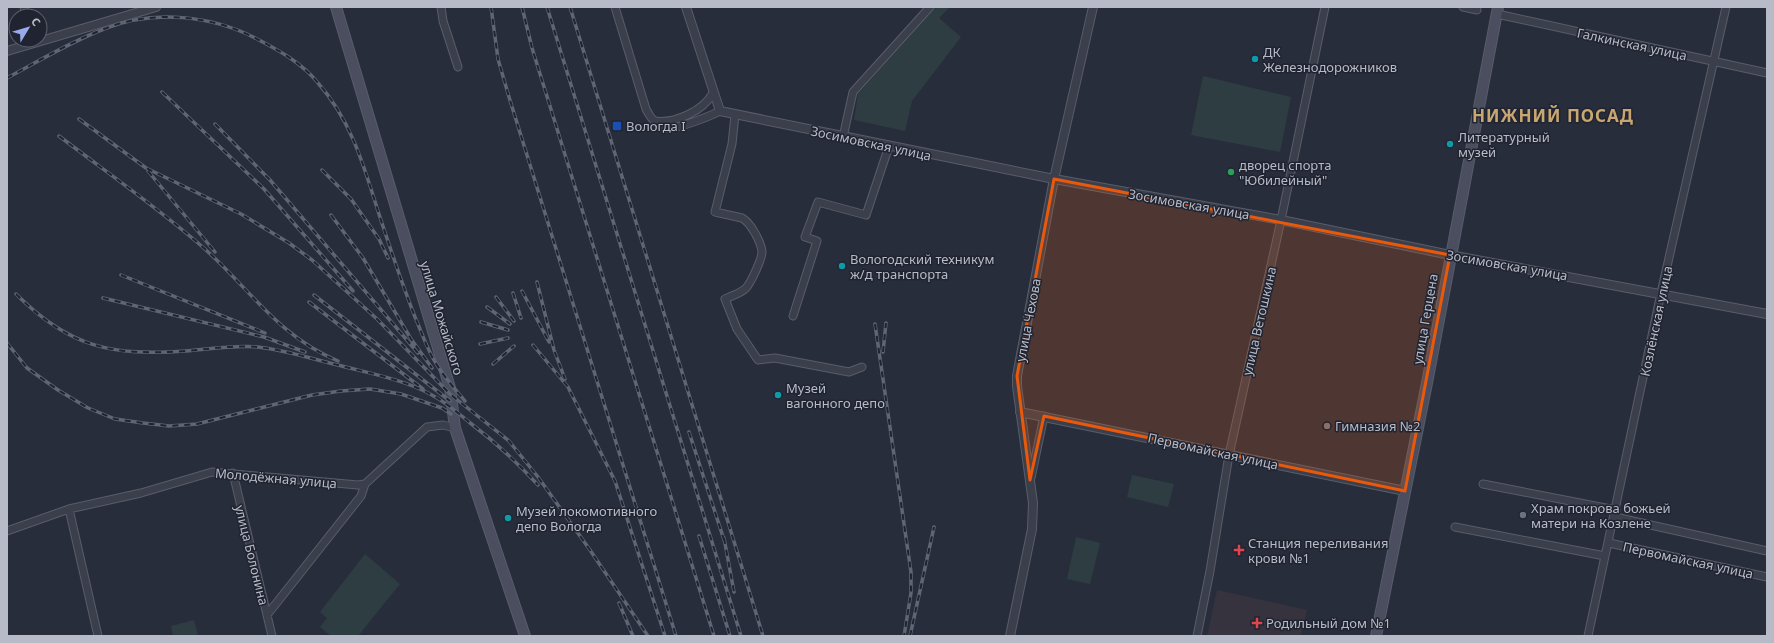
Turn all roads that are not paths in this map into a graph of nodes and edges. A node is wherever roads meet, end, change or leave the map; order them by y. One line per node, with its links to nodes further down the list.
1 (156, 7): 13 (street)
2 (336, 7): 32 (main road, улица Можайского)
3 (441, 7): 15 (street)
4 (615, 7): 20 (street)
5 (686, 7): 17 (street)
6 (930, 7): 21 (street)
7 (1093, 7): 23 (street, улица Чехова)
8 (1325, 7): 24 (street, улица Ветошкина)
9 (1463, 7): 11 (street)
10 (1726, 7): 14 (street, Козлёнская улица)
11 (1477, 10)
12 (1498, 10): 14 (street, Галкинская улица); 25 (main road, улица Герцена)
13 (48, 37)
14 (1714, 62): 16 (street, Галкинская улица); 26 (street, Козлёнская улица)
15 (458, 66)
16 (1767, 74)
17 (713, 93): 18 (street); 20 (street)
18 (720, 112): 19 (street, Зосимовская улица); 20 (street)
19 (735, 114): 21 (street, Зосимовская улица); 29 (street)
20 (654, 121)
21 (843, 137): 22 (street, Зосимовская улица)
22 (889, 146): 23 (street, Зосимовская улица); 28 (street)
23 (1054, 180): 24 (street, Зосимовская улица); 30 (street, улица Чехова)
24 (1281, 220): 25 (street, Зосимовская улица); 33 (street, улица Ветошкина)
25 (1450, 255): 26 (street, Зосимовская улица); 38 (main road, улица Герцена)
26 (1661, 293): 27 (street, Зосимовская улица); 40 (street, Козлёнская улица)
27 (1767, 314)
28 (793, 316)
29 (862, 367)
30 (1020, 412): 31 (street, Первомайская улица); 35 (street, улица Чехова)
31 (1044, 416): 33 (street, Первомайская улица); 35 (street)
32 (456, 428): 36 (street); 50 (main road, улица Можайского)
33 (1229, 455): 38 (street, Первомайская улица); 52 (street, улица Ветошкина)
34 (233, 473): 36 (street, Молодёжная улица); 39 (street, Молодёжная улица); 47 (street, улица Болонина)
35 (1030, 480): 51 (street, улица Чехова)
36 (365, 484): 47 (street)
37 (1483, 484): 40 (street, Первомайская улица)
38 (1405, 491): 53 (main road, улица Герцена)
39 (69, 509): 42 (street, Молодёжная улица); 48 (street)
40 (1616, 513): 43 (street, Козлёнская улица); 44 (street, Первомайская улица)
41 (1455, 527): 45 (street, Первомайская улица)
42 (8, 532)
43 (1609, 542): 45 (street, Козлёнская улица); 46 (street, Первомайская улица)
44 (1767, 552)
45 (1605, 556): 54 (street, Козлёнская улица)
46 (1767, 577)
47 (267, 615): 49 (street, улица Болонина)
48 (98, 636)
49 (272, 636)
50 (525, 636)
51 (1010, 636)
52 (1196, 636)
53 (1376, 636)
54 (1588, 636)

